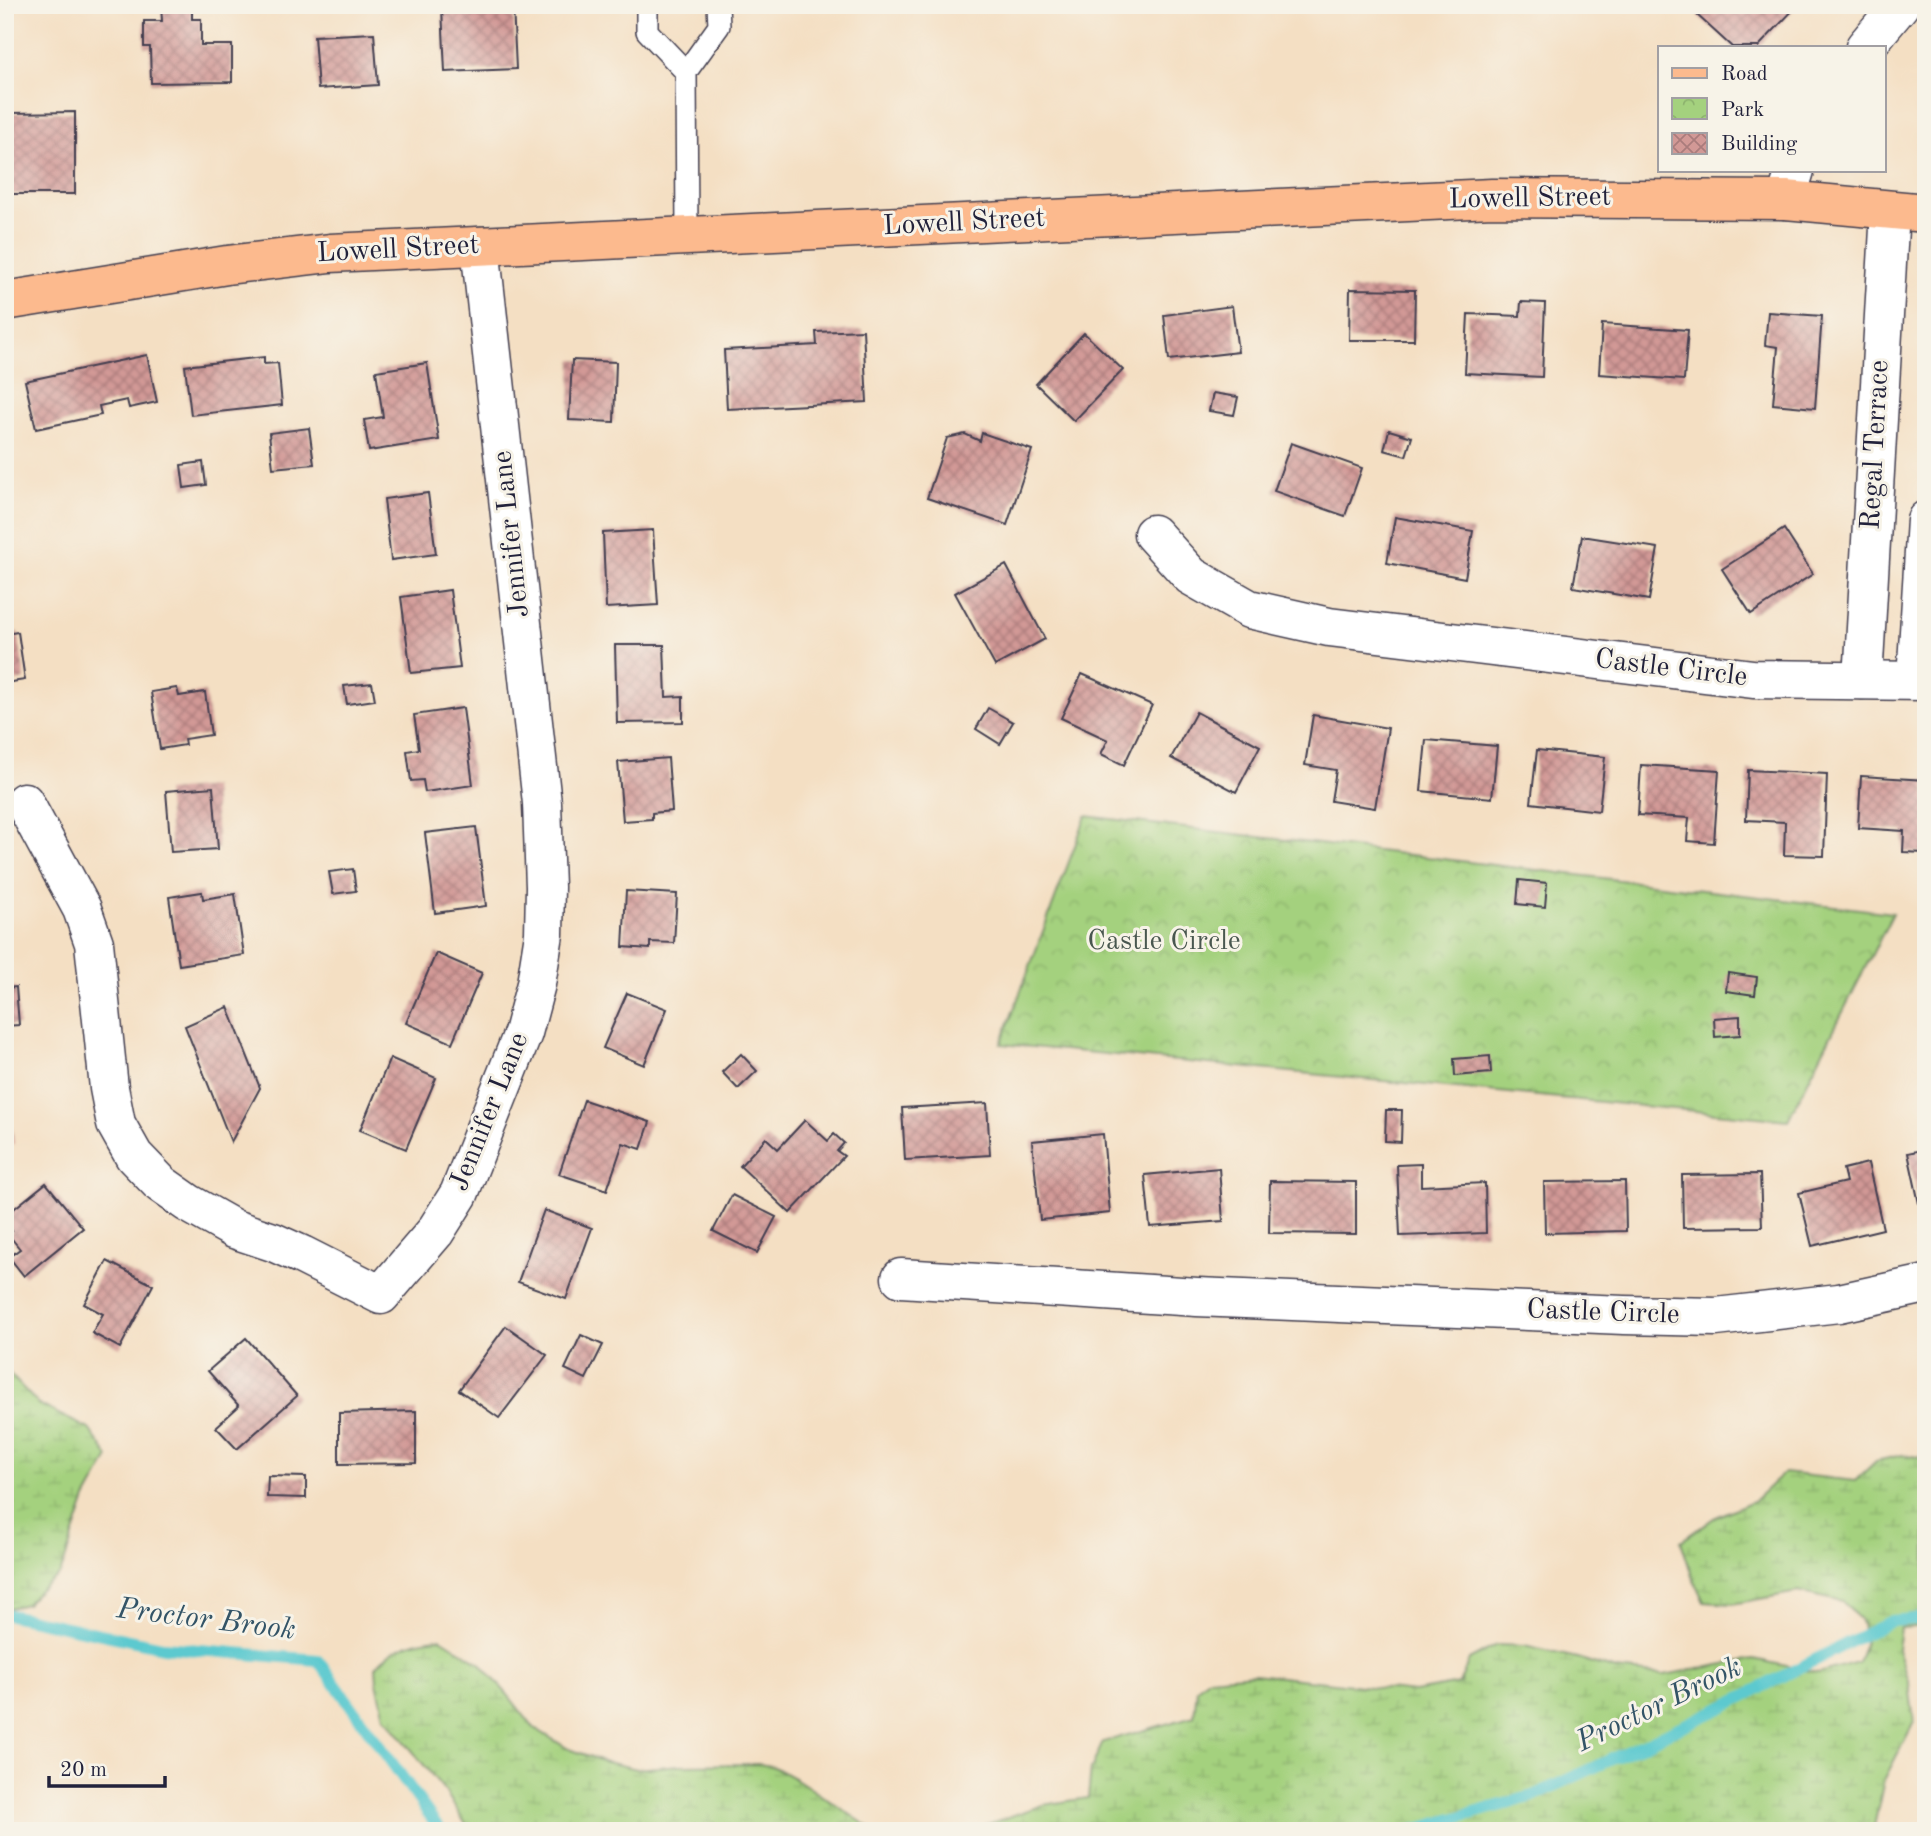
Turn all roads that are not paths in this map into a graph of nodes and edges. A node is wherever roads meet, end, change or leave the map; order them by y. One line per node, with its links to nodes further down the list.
1 (647, 5): 5 (lane)
2 (718, 5): 5 (lane)
3 (1900, 5): 4 (street)
4 (1866, 46)
5 (686, 72): 8 (lane)
6 (1790, 185): 7 (main road, Lowell Street); 8 (main road, Lowell Street)
7 (1908, 212): 13 (street, Regal Terrace)
8 (687, 235): 9 (main road, Lowell Street)
9 (480, 246): 10 (main road, Lowell Street); 15 (street, Jennifer Lane)
10 (5, 301)
11 (1926, 520): 14 (street, Regal Terrace)
12 (1153, 534): 13 (street, Castle Circle)
13 (1863, 680): 14 (street, Castle Circle)
14 (1921, 681)
15 (24, 802)
16 (901, 1278): 17 (street, Castle Circle)
17 (1926, 1284)

